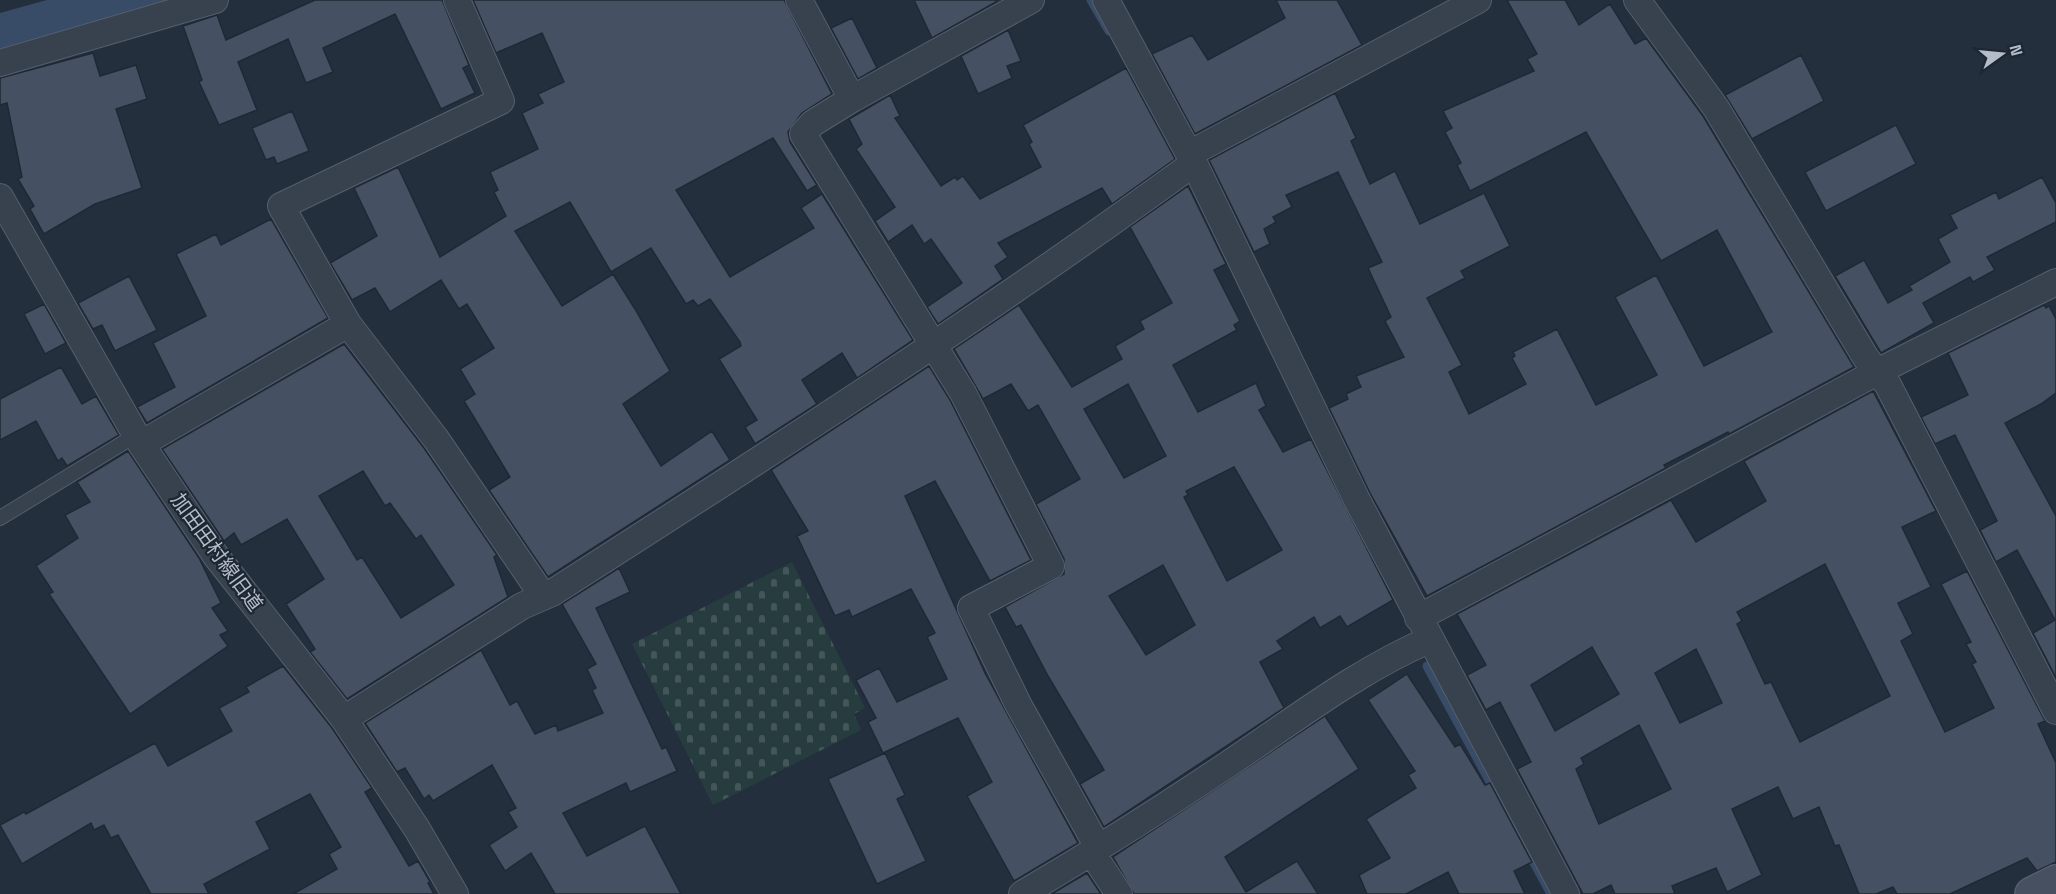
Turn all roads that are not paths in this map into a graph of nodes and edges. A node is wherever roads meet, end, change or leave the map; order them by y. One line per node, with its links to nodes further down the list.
1 (215, 0): 8 (street)
2 (457, 0): 13 (street)
3 (799, 0): 9 (street)
4 (1031, 0): 9 (street)
5 (1106, 0): 10 (street)
6 (1478, 0): 10 (street)
7 (1637, 0): 15 (street)
8 (0, 63)
9 (852, 99): 14 (street)
10 (1191, 159): 14 (street); 19 (street)
11 (0, 196): 16 (street, 加田田村線旧道)
12 (2056, 282): 15 (street)
13 (348, 324): 16 (street); 18 (street)
14 (932, 346): 18 (street); 22 (street)
15 (1877, 372): 19 (street); 20 (street)
16 (139, 440): 17 (lane); 21 (street, 加田田村線旧道)
17 (0, 518)
18 (543, 596): 21 (street)
19 (1424, 629): 22 (street); 27 (street)
20 (2056, 711)
21 (344, 719): 24 (street, 加田田村線旧道)
22 (1096, 851): 25 (street); 26 (street)
23 (2056, 882): 28 (main road)
24 (455, 894)
25 (1022, 894)
26 (1119, 894)
27 (1566, 894)
28 (2032, 894)

